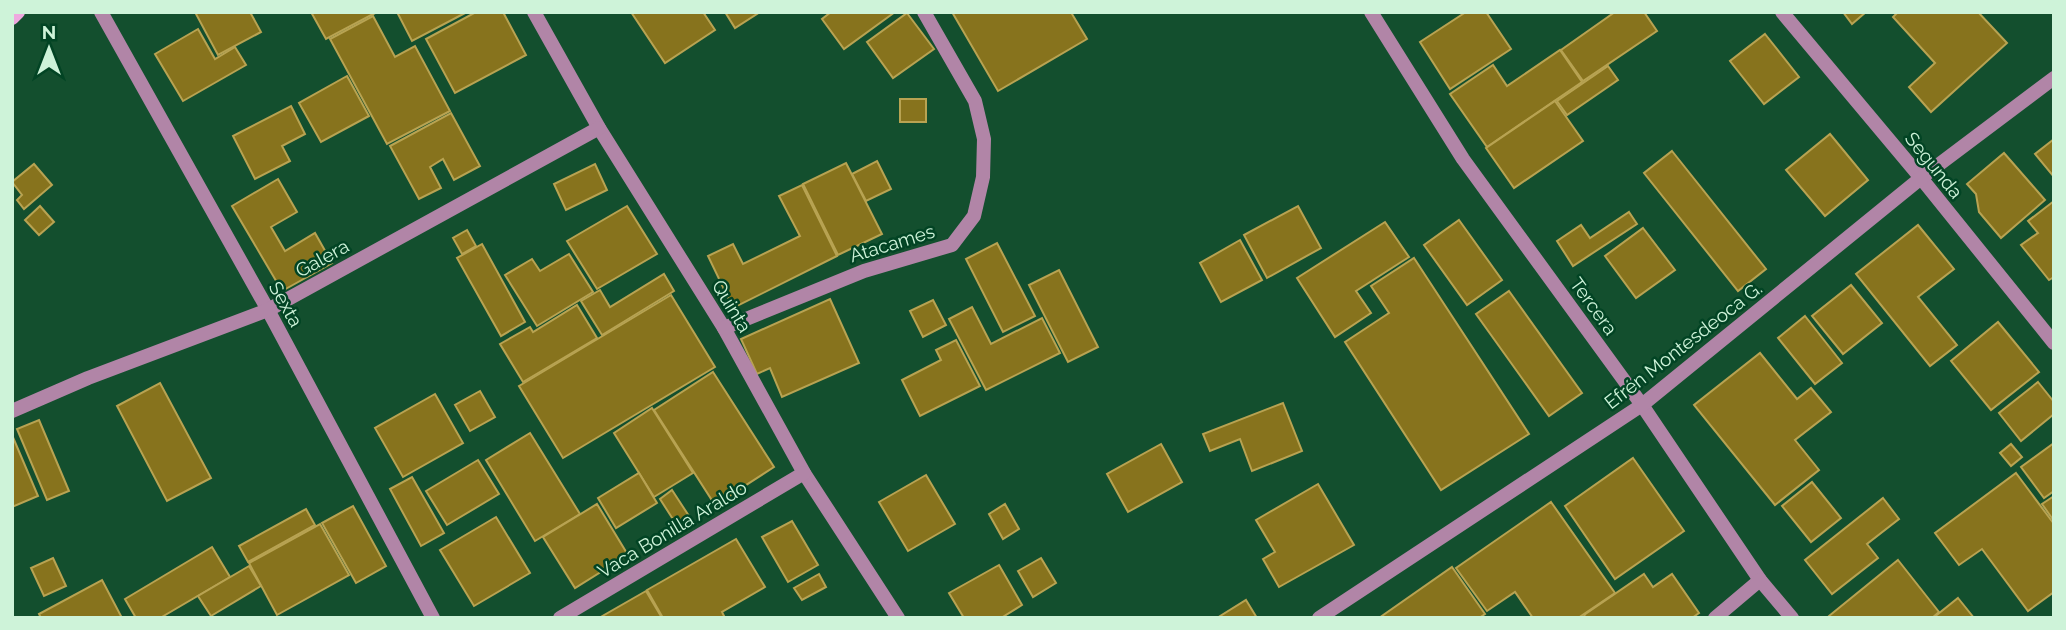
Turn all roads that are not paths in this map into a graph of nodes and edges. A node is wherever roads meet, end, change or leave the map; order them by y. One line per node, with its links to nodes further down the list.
1 (18, 12): 7 (main road)
2 (101, 12): 11 (street, Sexta)
3 (534, 12): 9 (street, Quinta)
4 (924, 12): 12 (street, Atacames)
5 (1371, 12): 14 (street, Tercera)
6 (1782, 12): 10 (street, Segunda)
7 (12, 18)
8 (2054, 78): 10 (street, Efrén Montesdeoca G.)
9 (599, 128): 11 (street, Galera); 12 (street, Quinta)
10 (1921, 178): 13 (street, Segunda); 14 (street, Efrén Montesdeoca G.)
11 (268, 310): 15 (street, Galera); 18 (street, Sexta)
12 (723, 328): 16 (street, Quinta)
13 (2054, 343)
14 (1642, 405): 17 (street, Tercera); 21 (street, Efrén Montesdeoca G.)
15 (12, 411)
16 (804, 473): 19 (street, Vaca Bonilla Araldo); 20 (street, Quinta)
17 (1760, 580): 22 (street); 23 (street, Tercera)
18 (433, 618)
19 (560, 618)
20 (898, 618)
21 (1319, 618)
22 (1715, 618)
23 (1792, 618)

